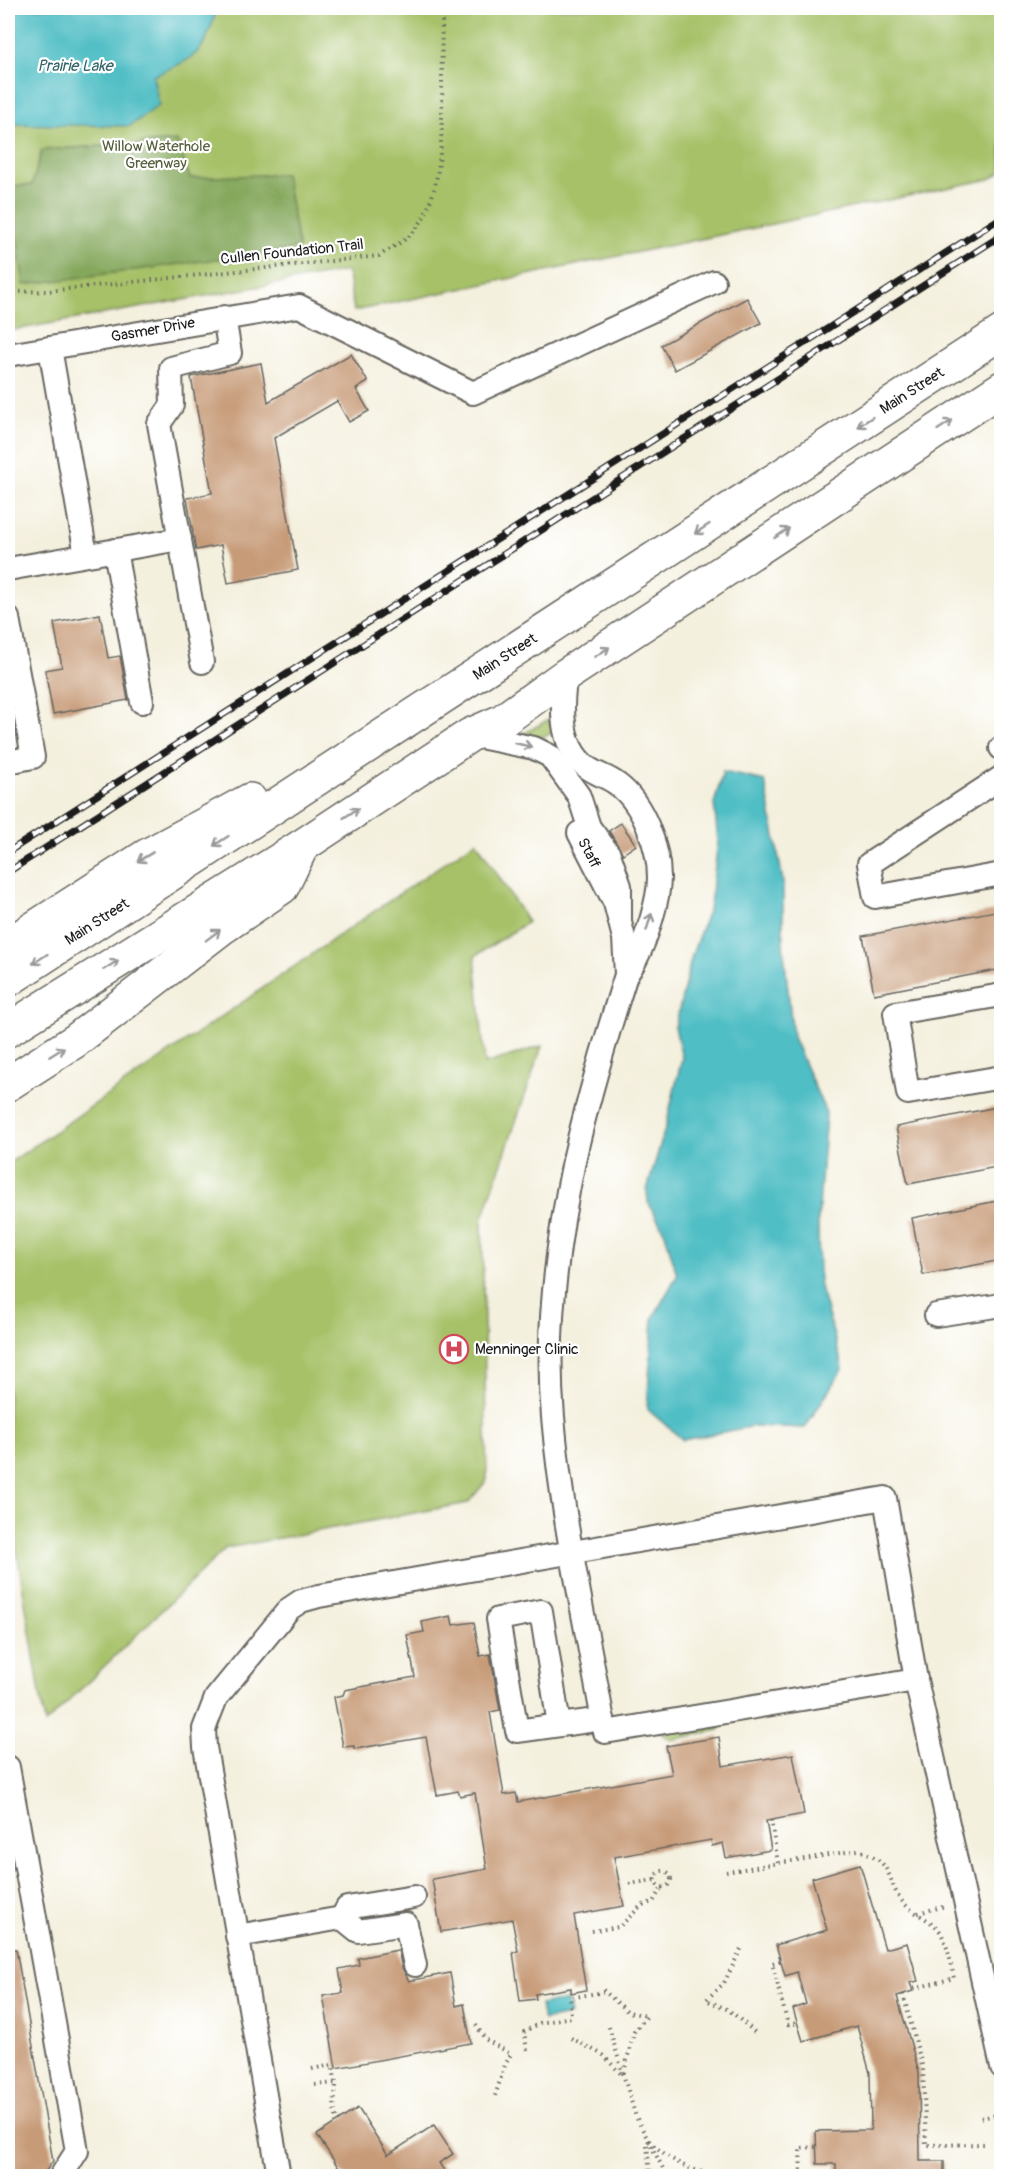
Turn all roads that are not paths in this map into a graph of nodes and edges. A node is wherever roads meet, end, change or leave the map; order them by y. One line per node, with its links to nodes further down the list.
1 (714, 282): 2 (street, Gasmer Drive)
2 (224, 317): 4 (street, Gasmer Drive); 7 (street)
3 (1002, 332): 14 (highway, Main Street, one-way to 14)
4 (50, 348): 5 (street, Gasmer Drive); 9 (street)
5 (8, 356)
6 (1002, 388): 13 (highway, one-way to 6)
7 (180, 539): 8 (street); 12 (street)
8 (115, 550): 9 (street); 15 (street)
9 (86, 555): 10 (street)
10 (8, 569)
11 (8, 618): 17 (street)
12 (202, 662)
13 (566, 675): 16 (highway); 18 (street)
14 (473, 679): 22 (highway, one-way to 22); 24 (highway, Main Street, one-way to 24)
15 (142, 702)
16 (470, 735): 18 (street, one-way to 18); 20 (highway, one-way to 16)
17 (8, 762)
18 (579, 775): 23 (street, Staff); 23 (street, one-way to 18)
19 (1002, 777): 21 (street)
20 (302, 846): 26 (highway, one-way to 20); 28 (highway, one-way to 20)
21 (1002, 874)
22 (8, 945)
23 (627, 974): 31 (street)
24 (8, 980)
25 (1002, 995): 27 (street)
26 (8, 1030)
27 (1002, 1077)
28 (8, 1083)
29 (1002, 1305): 30 (street)
30 (936, 1316)
31 (573, 1552): 32 (street); 33 (street); 38 (street)
32 (916, 1680): 33 (street); 40 (street)
33 (603, 1719): 34 (street)
34 (559, 1725): 34 (street)
35 (8, 1767): 41 (street)
36 (414, 1897): 37 (street)
37 (342, 1918): 38 (street); 39 (street)
38 (237, 1936): 42 (street)
39 (415, 1965)
40 (1002, 2067)
41 (61, 2176)
42 (279, 2176)

